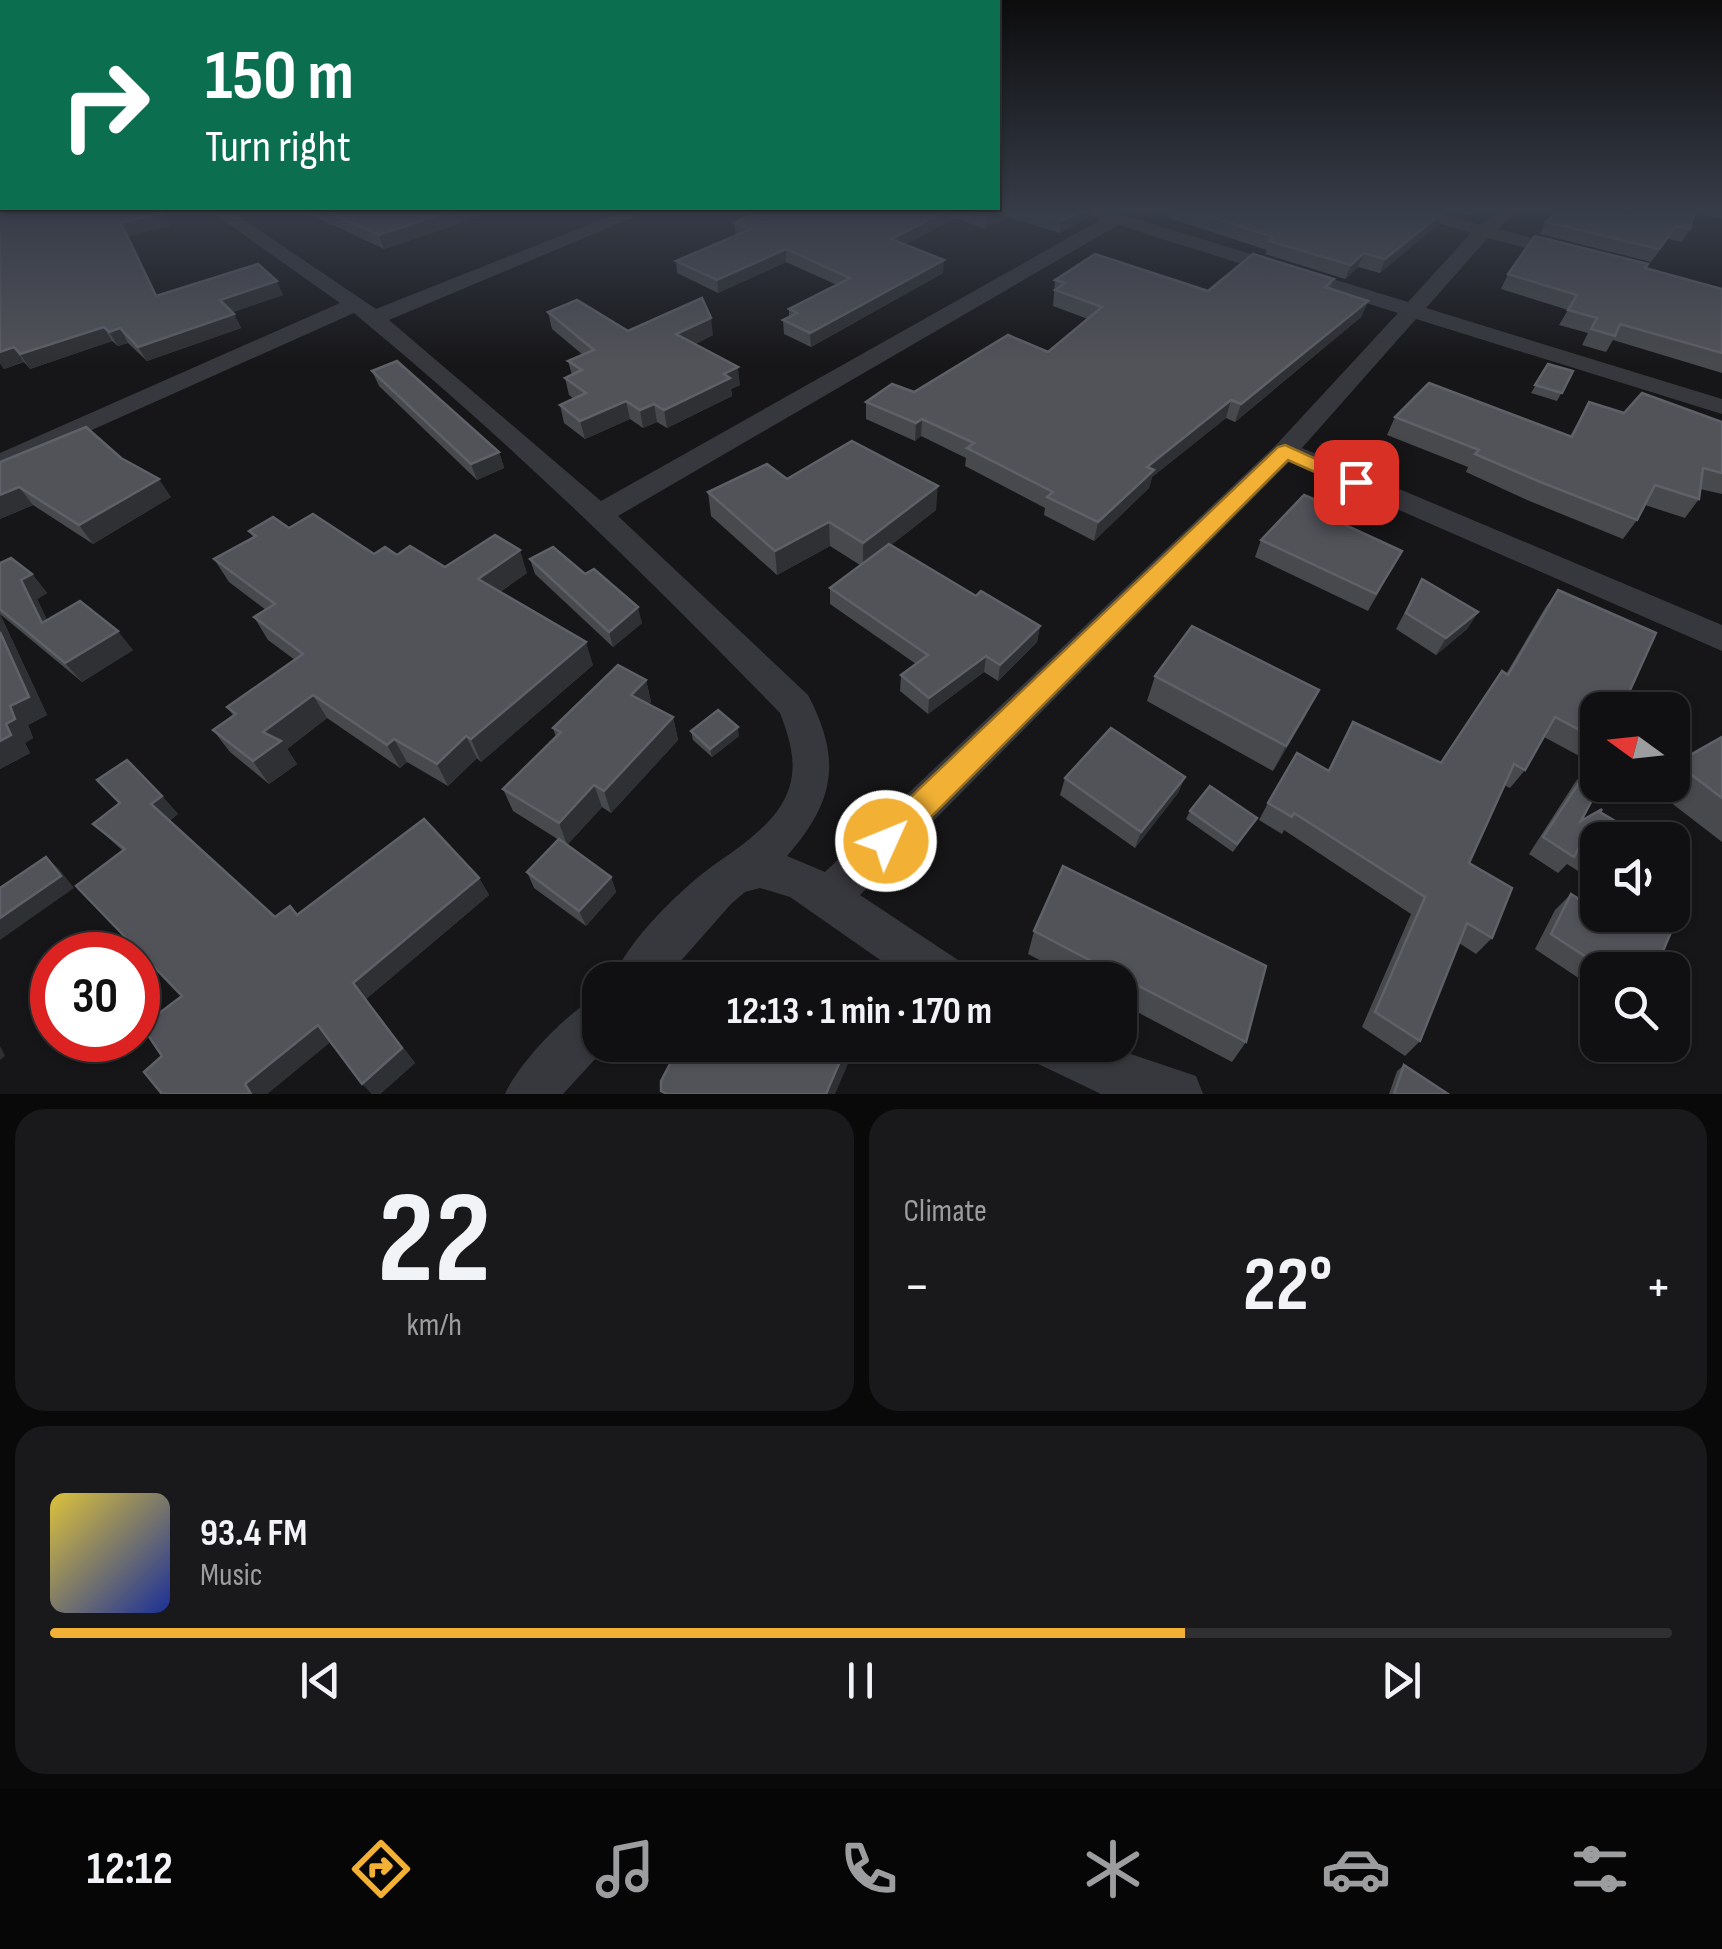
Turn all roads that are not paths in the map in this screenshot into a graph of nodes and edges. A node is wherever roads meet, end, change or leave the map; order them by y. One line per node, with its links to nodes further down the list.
1 (294, 262): 6 (street)
2 (499, 262): 6 (street)
3 (1024, 262): 11 (street)
4 (1254, 262): 7 (street)
5 (1456, 262): 7 (street)
6 (365, 311): 10 (street); 11 (street)
7 (1414, 312): 8 (street); 9 (street)
8 (1722, 407)
9 (1285, 451): 12 (street); 14 (street)
10 (0, 463)
11 (602, 513): 13 (street)
12 (1722, 640)
13 (748, 869): 14 (street); 15 (street)
14 (829, 897): 16 (street)
15 (651, 962)
16 (922, 962)
17 (582, 1038): 19 (street)
18 (1086, 1062): 20 (street)
19 (530, 1094)
20 (1178, 1094)

